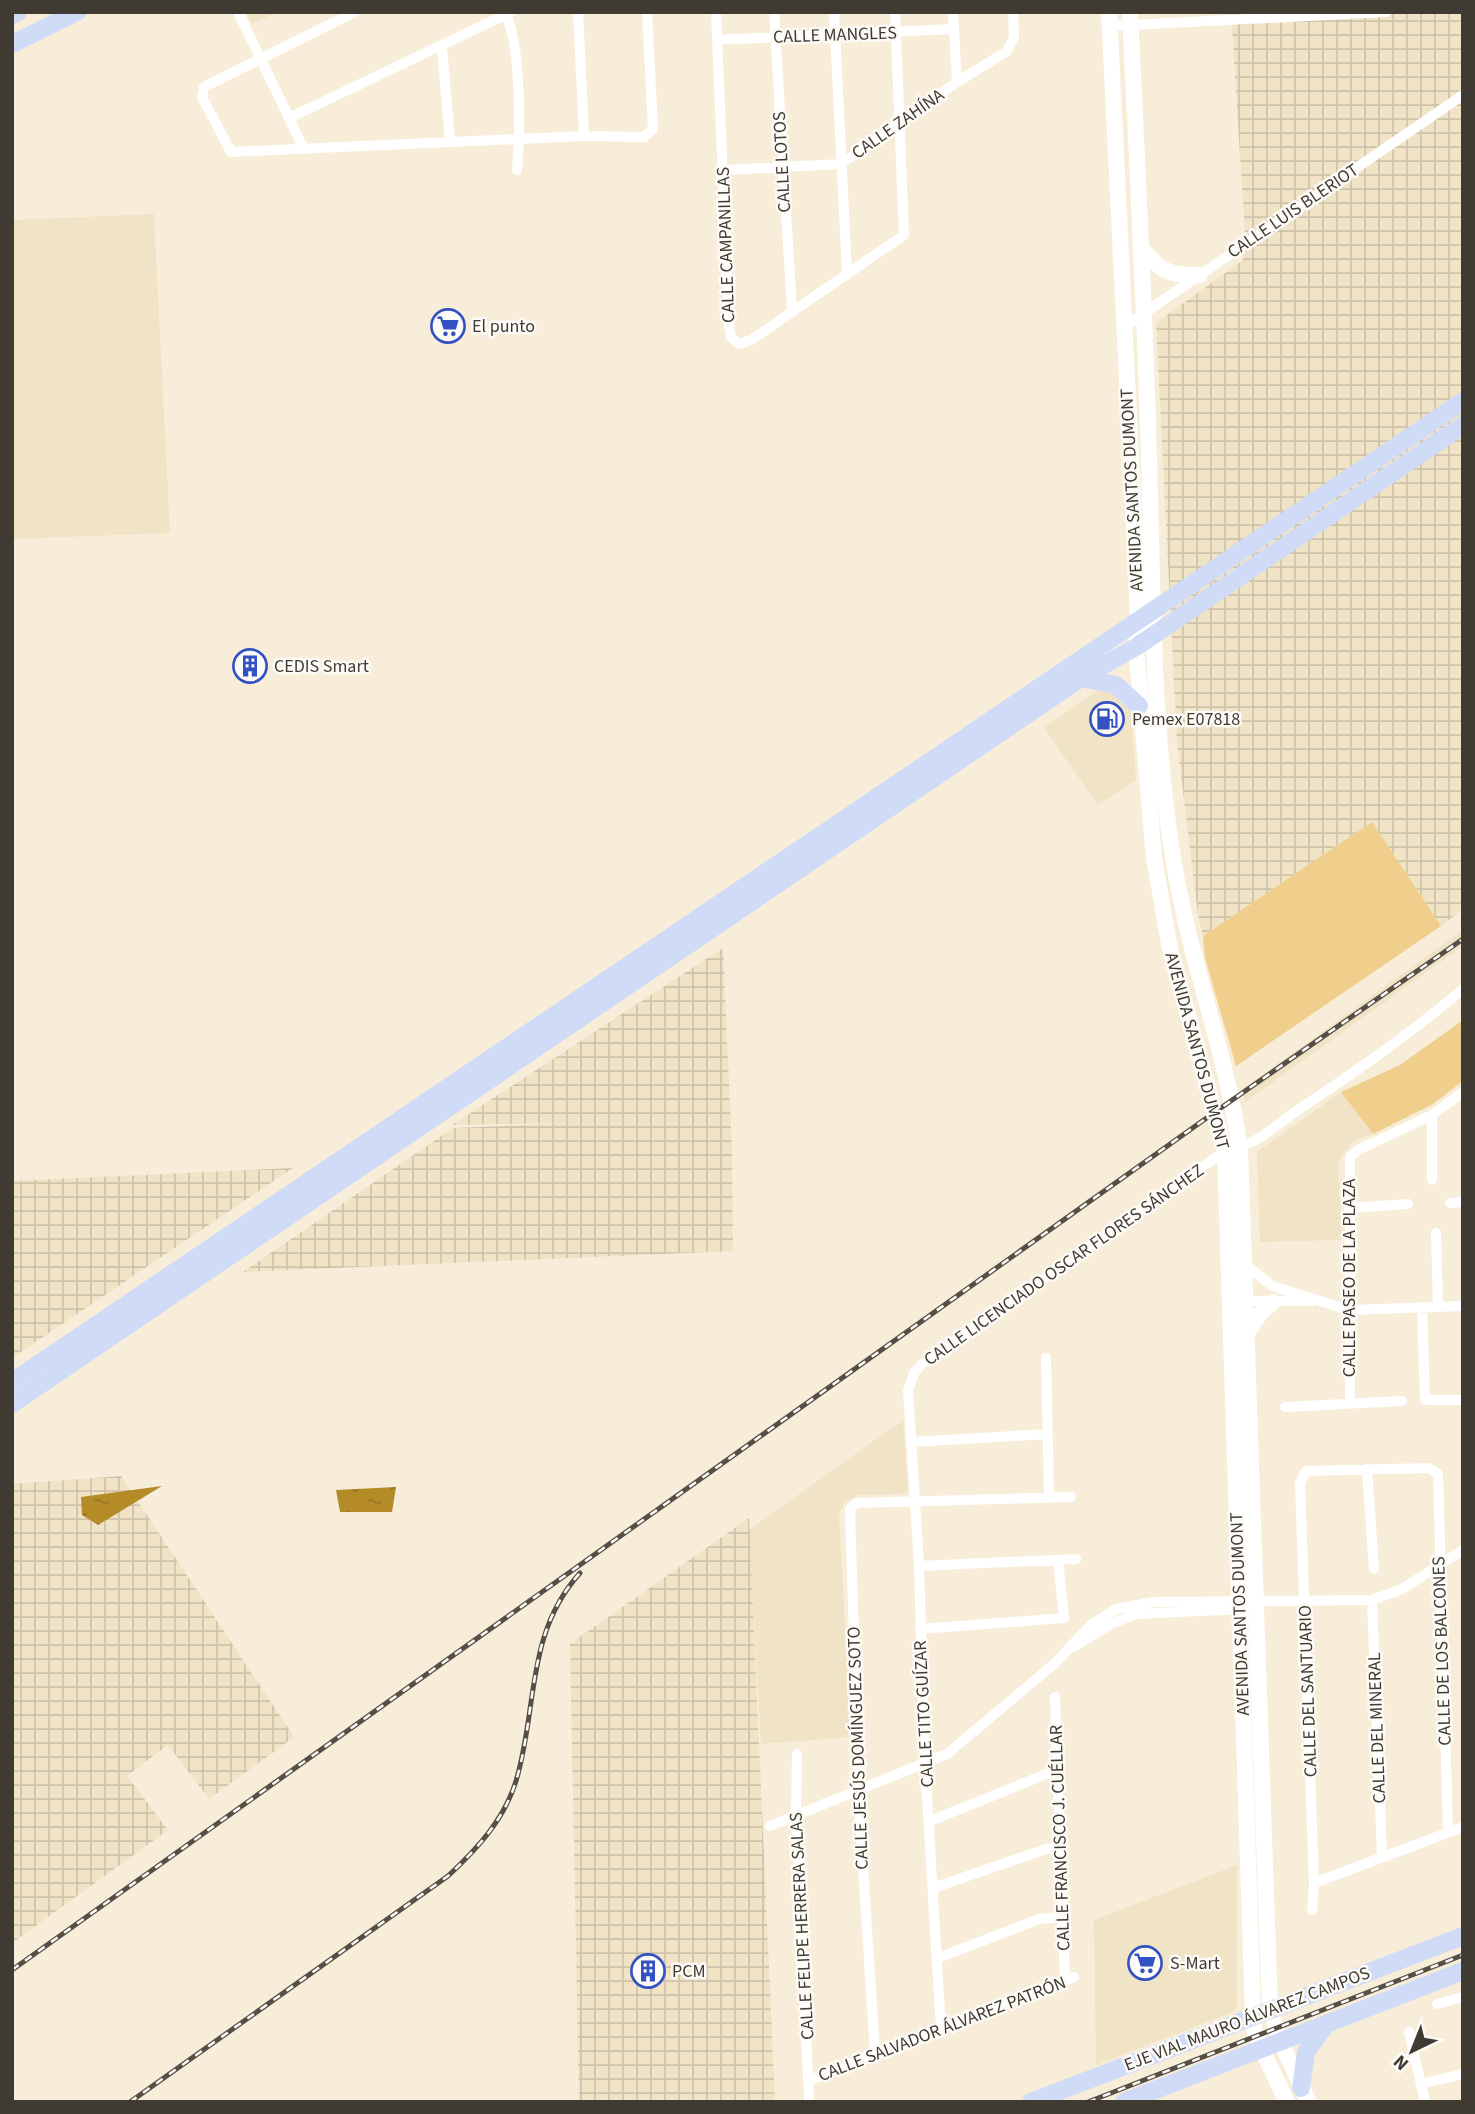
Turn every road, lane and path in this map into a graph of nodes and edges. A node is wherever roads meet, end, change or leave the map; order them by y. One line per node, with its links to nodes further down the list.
1 (18, 12): 15 (main road)
2 (77, 12): 23 (main road)
3 (238, 12): 25 (street)
4 (355, 12): 25 (street)
5 (578, 12): 30 (street)
6 (647, 12): 30 (street)
7 (716, 12): 22 (street, CALLE CAMPANILLAS)
8 (774, 12): 21 (street, CALLE LOTOS)
9 (834, 12): 20 (street)
10 (895, 12): 19 (street)
11 (953, 12): 18 (street)
12 (1013, 12): 26 (street, CALLE ZAHÍNA)
13 (1386, 12): 16 (street)
14 (507, 13): 24 (street); 31 (street)
15 (12, 15)
16 (1131, 18): 17 (street); 38 (main road, AVENIDA SANTOS DUMONT)
17 (1110, 19): 43 (main road, AVENIDA SANTOS DUMONT)
18 (953, 29): 19 (street, CALLE MANGLES); 26 (street)
19 (896, 33): 20 (street, CALLE MANGLES); 29 (street)
20 (835, 34): 21 (street, CALLE MANGLES); 34 (street)
21 (775, 38): 22 (street, CALLE MANGLES); 35 (street, CALLE LOTOS)
22 (718, 40): 37 (street, CALLE CAMPANILLAS)
23 (12, 44)
24 (442, 47): 28 (street); 32 (street)
25 (260, 58): 28 (street); 33 (street)
26 (957, 82): 29 (street, CALLE ZAHÍNA)
27 (1463, 95): 40 (street, CALLE LUIS BLERIOT)
28 (289, 118): 33 (street)
29 (900, 123): 34 (street, CALLE ZAHÍNA); 39 (street, CALLE CAMPANILLAS)
30 (584, 136): 31 (street)
31 (520, 141): 32 (street); 36 (street)
32 (450, 142): 33 (street)
33 (304, 149)
34 (841, 163): 35 (street, CALLE ZAHÍNA); 39 (street)
35 (781, 166): 37 (street, CALLE ZAHÍNA); 41 (street, CALLE LOTOS)
36 (517, 170)
37 (722, 170): 41 (street, CALLE CAMPANILLAS)
38 (1140, 246): 40 (main road); 42 (main road, AVENIDA SANTOS DUMONT)
39 (847, 273): 41 (street, CALLE CAMPANILLAS)
40 (1200, 275): 42 (street, CALLE LUIS BLERIOT)
41 (792, 311)
42 (1144, 316): 43 (street, CALLE LUIS BLERIOT); 46 (main road, AVENIDA SANTOS DUMONT)
43 (1124, 327): 46 (main road, AVENIDA SANTOS DUMONT)
44 (1463, 401): 47 (main road)
45 (1463, 425): 48 (main road)
46 (1143, 520): 47 (main road, AVENIDA SANTOS DUMONT)
47 (1146, 618): 48 (main road, AVENIDA SANTOS DUMONT); 49 (main road, AVENIDA SANTOS DUMONT); 61 (main road)
48 (1153, 635): 49 (main road); 55 (main road, AVENIDA SANTOS DUMONT)
49 (1136, 647): 50 (main road); 51 (main road, AVENIDA SANTOS DUMONT)
50 (1081, 678): 51 (main road); 61 (main road)
51 (1139, 706): 55 (main road, AVENIDA SANTOS DUMONT)
52 (1463, 989): 55 (street, CALLE LICENCIADO OSCAR FLORES SÁNCHEZ)
53 (1463, 1092): 54 (street, CALLE PASEO DE LA PLAZA)
54 (1432, 1115): 56 (street); 60 (street, CALLE PASEO DE LA PLAZA)
55 (1229, 1145): 63 (main road, AVENIDA SANTOS DUMONT); 65 (main road, AVENIDA SANTOS DUMONT); 75 (street, CALLE LICENCIADO OSCAR FLORES SÁNCHEZ)
56 (1432, 1180)
57 (1463, 1202): 58 (street)
58 (1450, 1203)
59 (1408, 1205): 60 (street)
60 (1349, 1208): 71 (street, CALLE PASEO DE LA PLAZA)
61 (257, 1226): 74 (main road); 78 (main road)
62 (1436, 1233): 69 (street)
63 (1244, 1263): 64 (street); 66 (main road, AVENIDA SANTOS DUMONT)
64 (1315, 1300): 67 (street); 71 (street)
65 (1228, 1301): 66 (street); 96 (main road, AVENIDA SANTOS DUMONT)
66 (1245, 1301): 67 (street); 72 (main road, AVENIDA SANTOS DUMONT)
67 (1273, 1302): 72 (main road)
68 (1463, 1306): 69 (street)
69 (1438, 1307): 70 (street)
70 (1422, 1308): 71 (street); 76 (street)
71 (1349, 1310): 79 (street, CALLE PASEO DE LA PLAZA)
72 (1246, 1335): 95 (main road, AVENIDA SANTOS DUMONT)
73 (1046, 1359): 81 (street)
74 (12, 1382)
75 (909, 1398): 82 (street, CALLE TITO GUÍZAR)
76 (1463, 1400)
77 (1402, 1401): 79 (street)
78 (12, 1404)
79 (1350, 1404): 80 (street)
80 (1285, 1407)
81 (1048, 1434): 82 (street); 84 (street)
82 (912, 1442): 86 (street, CALLE TITO GUÍZAR)
83 (1367, 1469): 91 (street, CALLE DE LOS BALCONES); 92 (street); 94 (street, CALLE DEL SANTUARIO)
84 (1049, 1497): 85 (street); 86 (street)
85 (1071, 1497)
86 (915, 1501): 90 (street, CALLE TITO GUÍZAR); 104 (street, CALLE JESÚS DOMÍNGUEZ SOTO)
87 (1463, 1550): 91 (street)
88 (1076, 1559): 89 (street)
89 (1058, 1560): 90 (street); 97 (street)
90 (919, 1566): 98 (street, CALLE TITO GUÍZAR)
91 (1439, 1567): 93 (street); 109 (street, CALLE DE LOS BALCONES)
92 (1374, 1569)
93 (1372, 1600): 94 (street); 111 (street, CALLE DEL MINERAL)
94 (1306, 1602): 95 (street); 112 (street, CALLE DEL SANTUARIO)
95 (1262, 1603): 96 (street); 122 (main road, AVENIDA SANTOS DUMONT)
96 (1241, 1604): 99 (street); 122 (main road, AVENIDA SANTOS DUMONT)
97 (1064, 1618): 98 (street); 99 (street)
98 (920, 1629): 102 (street, CALLE TITO GUÍZAR)
99 (1081, 1639): 102 (street)
100 (1055, 1697): 103 (street, CALLE FRANCISCO J. CUÉLLAR)
101 (797, 1754): 105 (street, CALLE FELIPE HERRERA SALAS)
102 (925, 1764): 104 (street); 106 (street, CALLE TITO GUÍZAR)
103 (1059, 1769): 106 (street); 110 (street, CALLE FRANCISCO J. CUÉLLAR)
104 (859, 1790): 105 (street); 128 (street, CALLE JESÚS DOMÍNGUEZ SOTO)
105 (796, 1814): 107 (street); 130 (street, CALLE FELIPE HERRERA SALAS)
106 (930, 1821): 113 (street, CALLE TITO GUÍZAR)
107 (770, 1826)
108 (1463, 1827): 109 (street)
109 (1448, 1832): 111 (street)
110 (1060, 1847): 113 (street); 115 (street, CALLE FRANCISCO J. CUÉLLAR)
111 (1382, 1856): 112 (street)
112 (1314, 1883): 114 (street, CALLE DEL SANTUARIO)
113 (933, 1888): 117 (street, CALLE TITO GUÍZAR)
114 (1312, 1910)
115 (1061, 1917): 117 (street); 119 (street, CALLE FRANCISCO J. CUÉLLAR)
116 (1463, 1936): 122 (main road, EJE VIAL MAURO ÁLVAREZ CAMPOS)
117 (938, 1958): 124 (street, CALLE TITO GUÍZAR)
118 (1463, 1971): 123 (main road, EJE VIAL MAURO ÁLVAREZ CAMPOS)
119 (1069, 1979): 124 (street, CALLE SALVADOR ÁLVAREZ PATRÓN)
120 (1463, 1997): 121 (street)
121 (1437, 2004)
122 (1261, 2012): 126 (main road); 127 (main road, AVENIDA SANTOS DUMONT); 134 (main road, EJE VIAL MAURO ÁLVAREZ CAMPOS)
123 (1326, 2025): 126 (main road, EJE VIAL MAURO ÁLVAREZ CAMPOS); 132 (main road)
124 (942, 2029): 128 (street, CALLE SALVADOR ÁLVAREZ PATRÓN)
125 (1409, 2032): 131 (street)
126 (1281, 2043): 127 (main road, EJE VIAL MAURO ÁLVAREZ CAMPOS); 132 (main road)
127 (1261, 2049): 135 (main road, EJE VIAL MAURO ÁLVAREZ CAMPOS); 136 (main road, AVENIDA SANTOS DUMONT)
128 (875, 2054): 130 (street, CALLE SALVADOR ÁLVAREZ PATRÓN)
129 (1463, 2074): 131 (street)
130 (810, 2080): 133 (street, CALLE FELIPE HERRERA SALAS)
131 (1421, 2084): 137 (street)
132 (1305, 2095)
133 (809, 2098)
134 (1031, 2102)
135 (1124, 2102)
136 (1287, 2102)
137 (1425, 2102)

